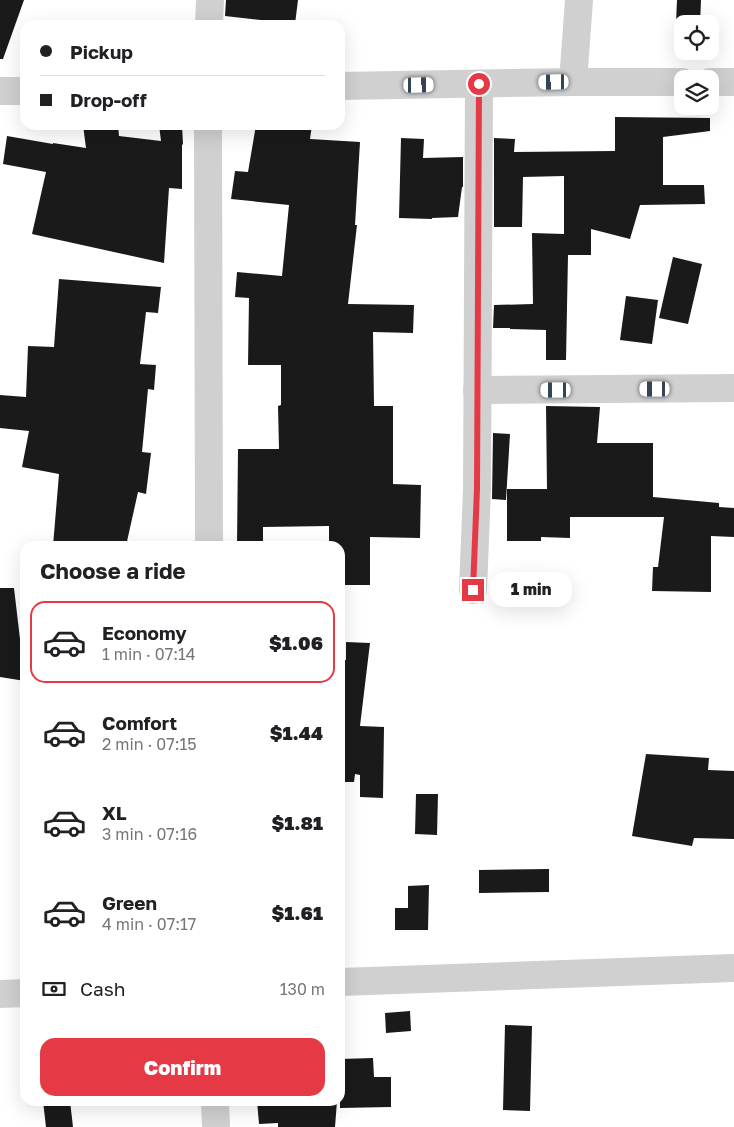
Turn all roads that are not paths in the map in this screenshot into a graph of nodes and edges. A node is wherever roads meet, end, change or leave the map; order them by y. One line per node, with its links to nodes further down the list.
1 (210, 0): 3 (street)
2 (579, 0): 4 (street)
3 (209, 20)
4 (573, 82): 5 (street); 8 (street)
5 (674, 82)
6 (719, 82): 7 (street)
7 (734, 82)
8 (479, 84): 9 (street); 14 (street)
9 (345, 86)
10 (0, 91): 11 (street)
11 (20, 91)
12 (208, 130): 15 (street)
13 (734, 388): 14 (street)
14 (477, 390): 16 (street)
15 (209, 541)
16 (473, 590)
17 (734, 968): 18 (street)
18 (345, 982)
19 (20, 993): 20 (street)
20 (0, 994)
21 (215, 1106): 22 (street)
22 (216, 1127)

